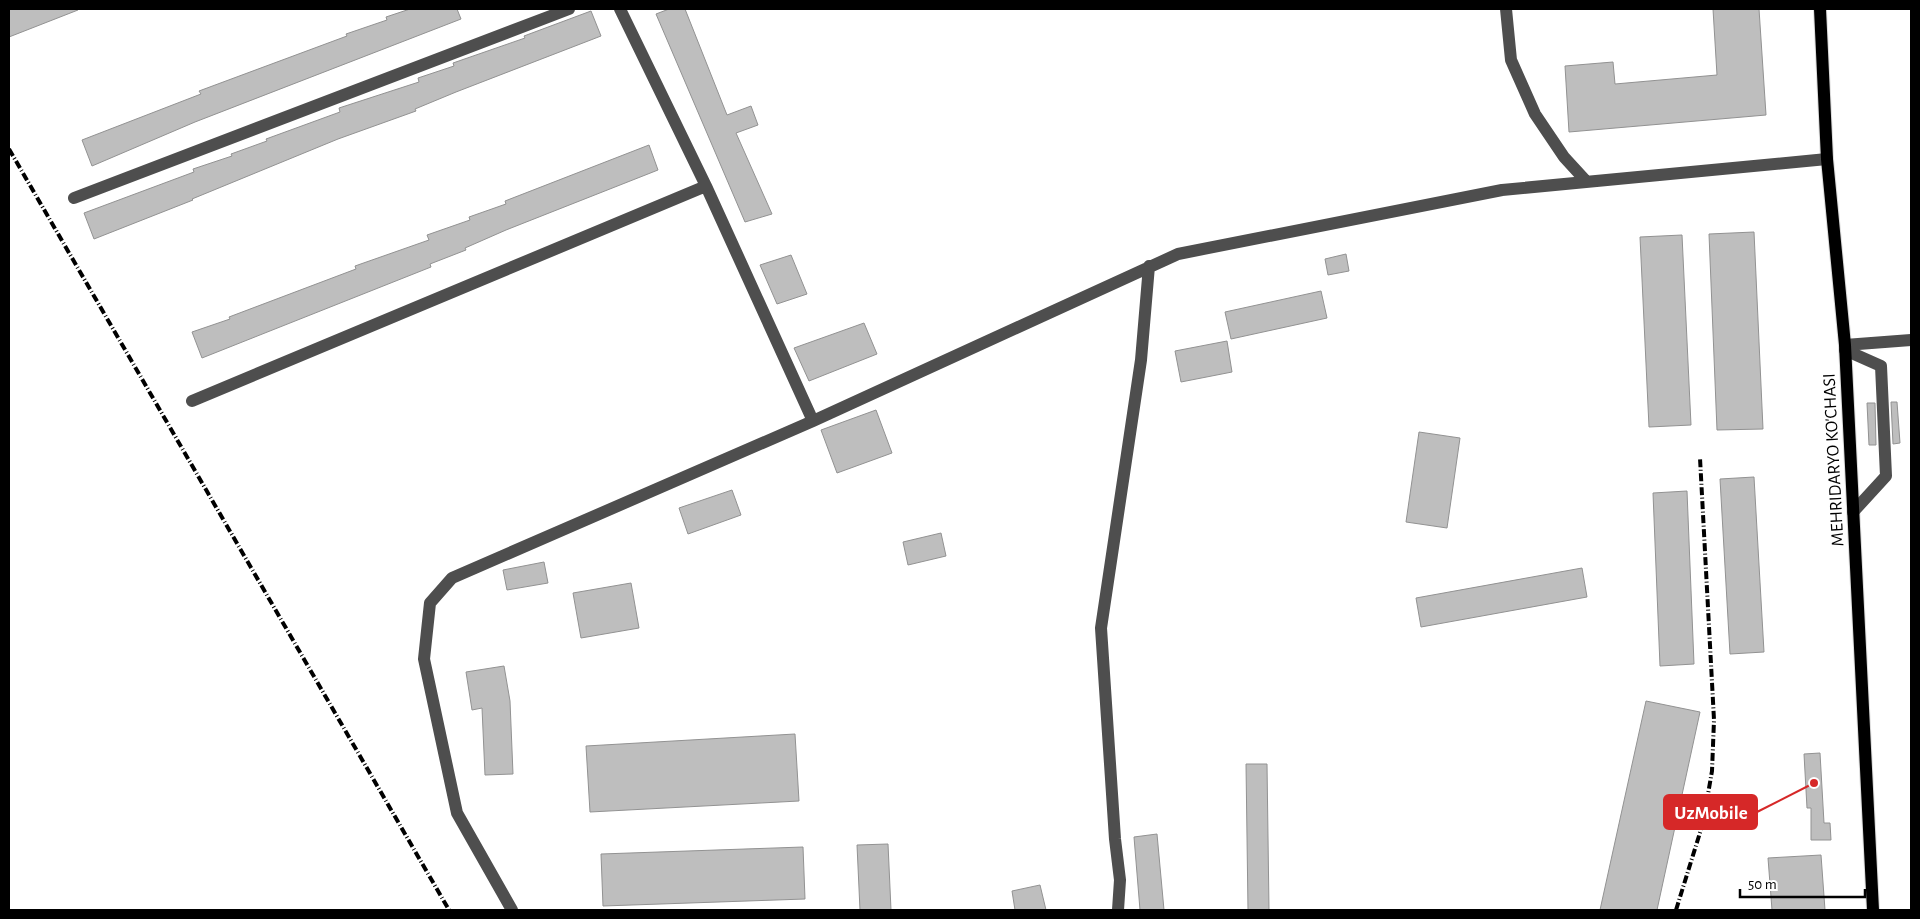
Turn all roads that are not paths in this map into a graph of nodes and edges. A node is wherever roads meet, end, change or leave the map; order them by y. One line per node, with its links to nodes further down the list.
1 (569, 9): 8 (street)
2 (620, 9): 7 (street)
3 (1506, 9): 6 (street)
4 (1820, 9): 5 (main road, МEHRIDARYO KO'CHASI)
5 (1827, 159): 6 (street); 11 (main road, МEHRIDARYO KO'CHASI)
6 (1586, 181): 9 (street)
7 (706, 186): 12 (street); 13 (street)
8 (74, 198)
9 (1149, 266): 13 (street); 16 (street)
10 (1911, 340): 11 (street)
11 (1845, 348): 14 (main road, МEHRIDARYO KO'CHASI); 14 (street)
12 (192, 400)
13 (813, 421): 15 (street)
14 (1853, 512): 17 (main road, МEHRIDARYO KO'CHASI)
15 (512, 910)
16 (1118, 910)
17 (1873, 910)

